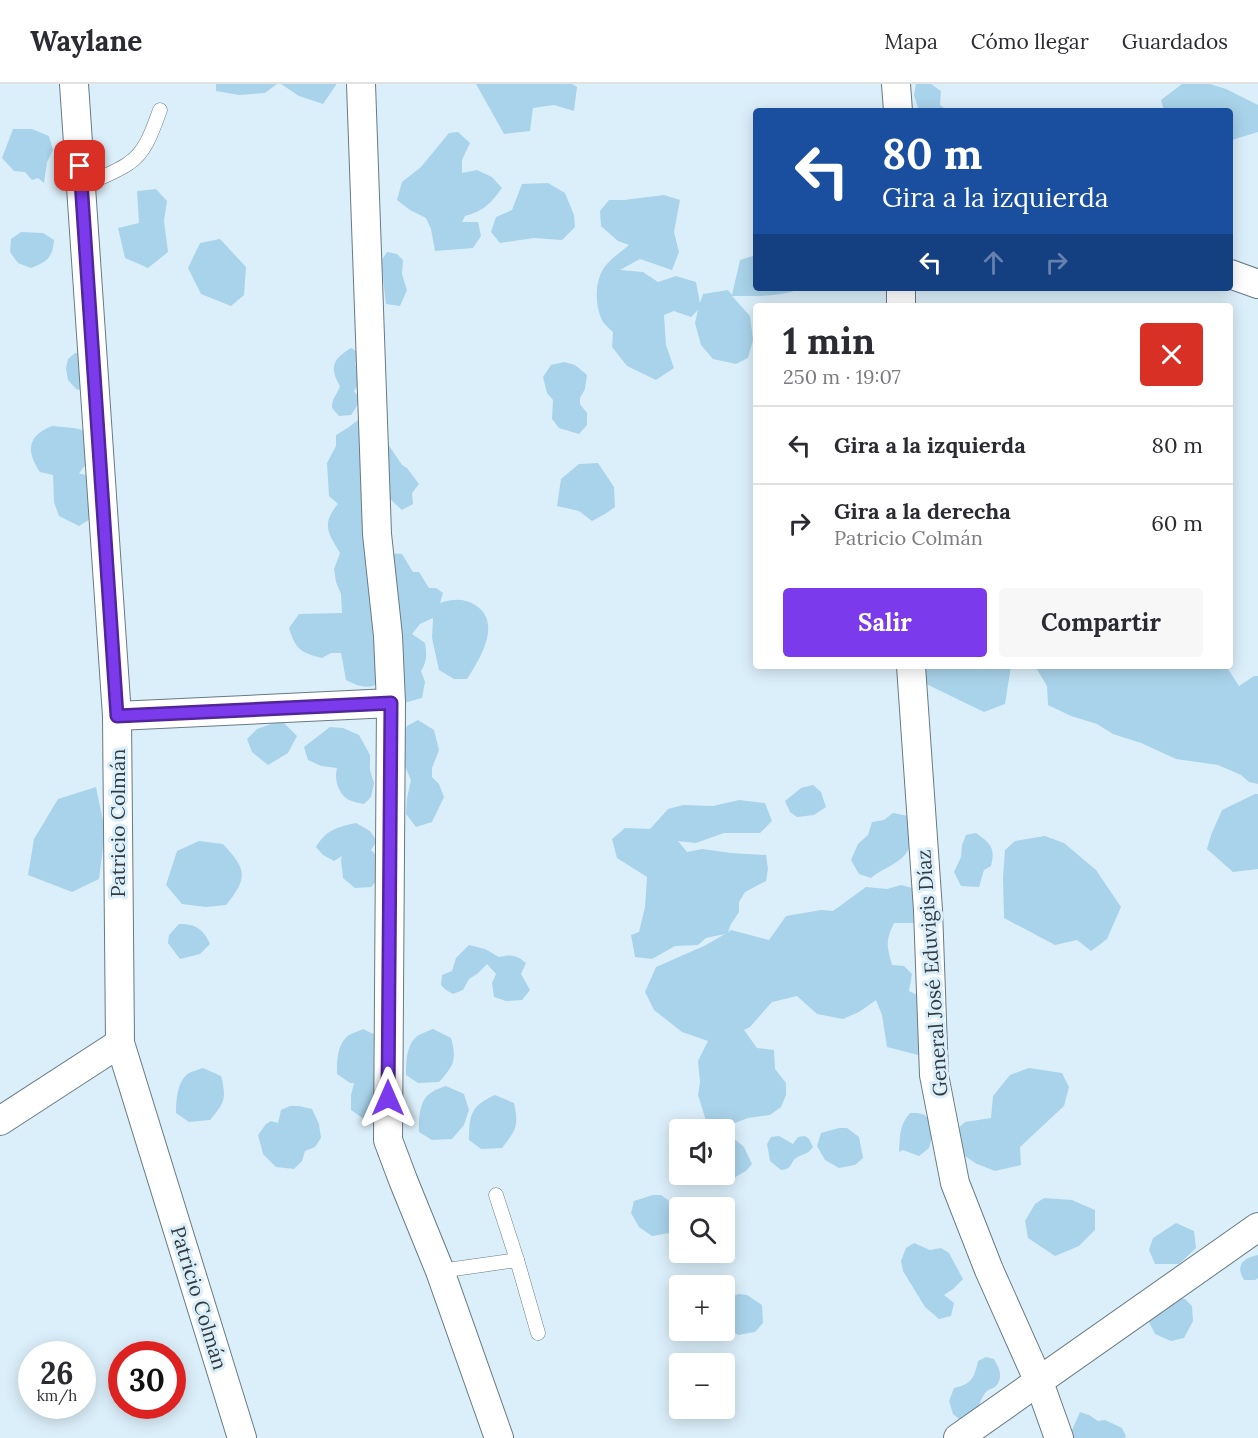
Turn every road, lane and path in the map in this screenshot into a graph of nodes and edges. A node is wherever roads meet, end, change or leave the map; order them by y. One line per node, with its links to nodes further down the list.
1 (75, 84): 6 (street, Patricio Colmán)
2 (362, 84): 10 (street)
3 (896, 84): 4 (street)
4 (898, 108)
5 (160, 110): 6 (lane)
6 (81, 186): 11 (street, Patricio Colmán)
7 (1233, 275): 8 (street)
8 (1258, 284)
9 (911, 669): 19 (street, General José Eduvigis Díaz)
10 (391, 703): 11 (street); 17 (street)
11 (117, 716): 12 (street, Patricio Colmán)
12 (120, 1043): 13 (street); 20 (street, Patricio Colmán)
13 (0, 1121)
14 (496, 1196): 16 (lane)
15 (1258, 1227): 19 (street)
16 (517, 1260): 17 (lane); 18 (lane)
17 (440, 1271): 21 (street)
18 (538, 1333)
19 (1039, 1382): 22 (street); 23 (street, General José Eduvigis Díaz)
20 (242, 1438)
21 (499, 1438)
22 (958, 1438)
23 (1059, 1438)

